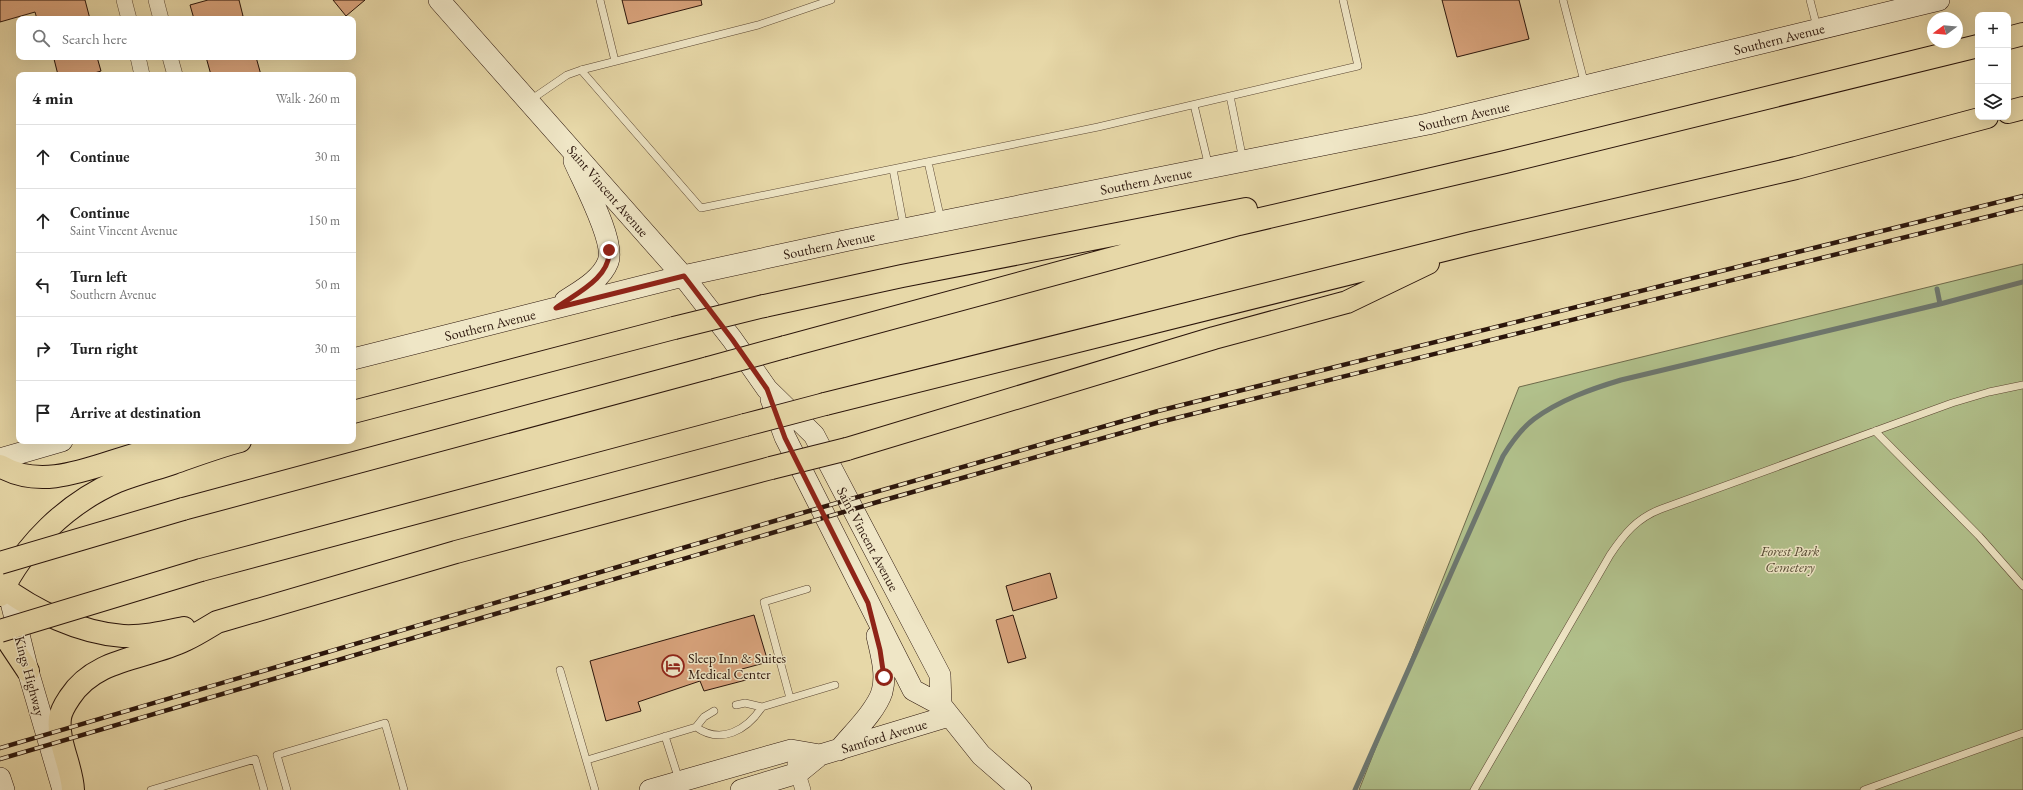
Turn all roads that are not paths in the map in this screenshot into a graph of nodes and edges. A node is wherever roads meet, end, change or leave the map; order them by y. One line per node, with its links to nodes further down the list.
1 (124, 0): 10 (street)
2 (156, 0): 11 (street)
3 (439, 0): 24 (street, Saint Vincent Avenue)
4 (600, 0): 18 (lane)
5 (831, 0): 18 (lane)
6 (1343, 0): 23 (lane)
7 (1563, 0): 22 (lane)
8 (1810, 0): 12 (lane)
9 (1939, 0): 12 (street, Southern Avenue)
10 (128, 16)
11 (160, 16)
12 (1818, 30): 22 (street, Southern Avenue)
13 (2023, 34): 14 (highway)
14 (2011, 37)
15 (1975, 47): 32 (highway)
16 (139, 60): 20 (street)
17 (171, 60): 21 (street)
18 (616, 61): 19 (lane)
19 (581, 70): 24 (lane); 34 (lane)
20 (141, 72)
21 (174, 72)
22 (1586, 86): 31 (street, Southern Avenue)
23 (1230, 96): 25 (lane); 31 (lane)
24 (529, 101): 29 (street, Saint Vincent Avenue)
25 (1194, 105): 30 (lane); 33 (lane)
26 (2023, 108): 27 (highway)
27 (2011, 111)
28 (1976, 120): 37 (highway)
29 (566, 143): 38 (street, Saint Vincent Avenue); 39 (street)
30 (928, 162): 34 (lane); 35 (lane)
31 (1244, 162): 33 (street, Southern Avenue)
32 (1505, 162): 43 (highway, bridge); 50 (highway, bridge)
33 (1209, 168): 35 (street, Southern Avenue)
34 (893, 169): 36 (lane)
35 (941, 221): 36 (street, Southern Avenue)
36 (904, 229): 38 (street, Southern Avenue)
37 (1472, 243): 55 (highway, bridge); 56 (highway, bridge)
38 (684, 276): 39 (street, Southern Avenue); 42 (street, Saint Vincent Avenue)
39 (556, 308): 40 (street, Southern Avenue)
40 (356, 358)
41 (2023, 385): 44 (lane)
42 (767, 389): 54 (street, Saint Vincent Avenue); 63 (street, Saint Vincent Avenue)
43 (356, 411)
44 (1875, 431): 51 (lane); 85 (lane)
45 (52, 444): 48 (street)
46 (228, 444): 47 (highway)
47 (212, 448): 49 (highway); 52 (highway)
48 (0, 459)
49 (0, 466)
50 (0, 561): 52 (street, Kings Highway)
51 (2023, 586)
52 (3, 588): 55 (highway); 58 (street, Kings Highway)
53 (807, 589): 60 (lane)
54 (868, 603): 63 (street, Saint Vincent Avenue); 69 (street)
55 (217, 622): 77 (highway)
56 (0, 632): 58 (highway)
57 (560, 670): 70 (lane)
58 (28, 671): 76 (street, Kings Highway)
59 (835, 685): 60 (lane)
60 (790, 698): 62 (lane)
61 (736, 705): 62 (lane)
62 (762, 707): 65 (lane)
63 (945, 711): 69 (street, Samford Avenue); 84 (street, Saint Vincent Avenue)
64 (714, 712): 65 (lane)
65 (696, 727): 67 (lane)
66 (2023, 733): 86 (lane)
67 (665, 736): 70 (lane); 72 (lane)
68 (791, 750): 69 (street, Samford Avenue); 72 (street, Samford Avenue); 73 (street)
69 (829, 752): 73 (street, Samford Avenue)
70 (587, 760): 81 (lane)
71 (0, 779): 75 (street)
72 (679, 782): 82 (street, Samford Avenue)
73 (800, 782): 83 (street, Samford Avenue)
74 (284, 789): 80 (lane)
75 (4, 790)
76 (62, 790)
77 (73, 790)
78 (151, 790): 79 (lane)
79 (264, 790)
80 (404, 790)
81 (595, 790)
82 (650, 790)
83 (741, 790)
84 (1021, 790)
85 (1474, 790)
86 (1864, 790)

